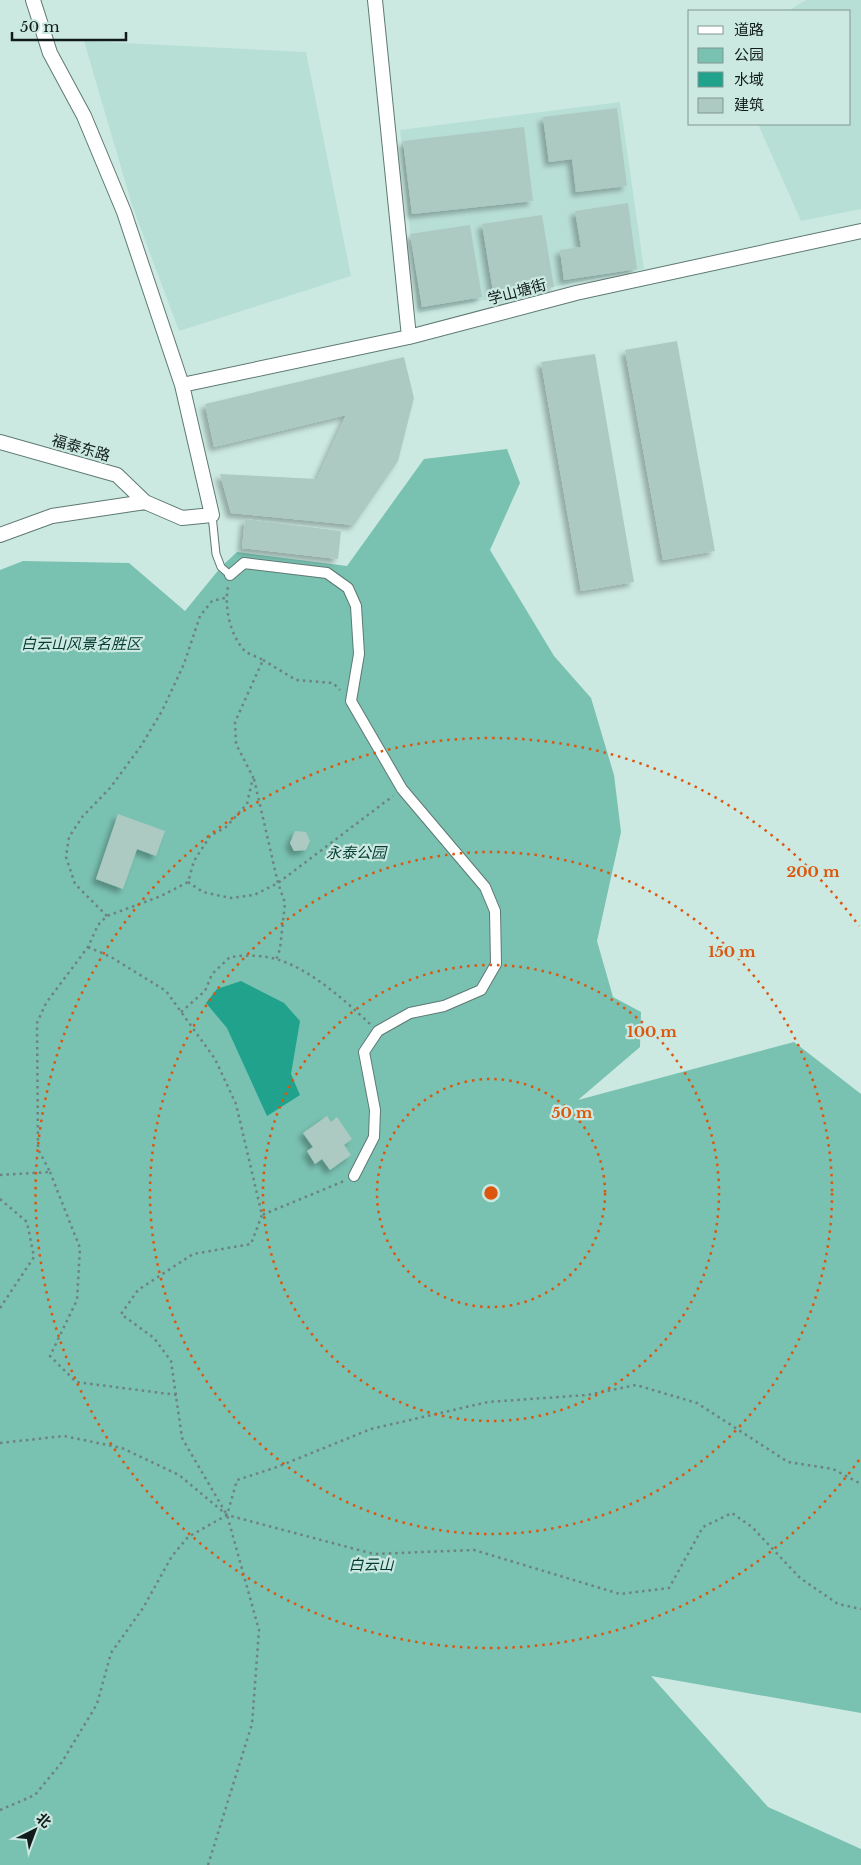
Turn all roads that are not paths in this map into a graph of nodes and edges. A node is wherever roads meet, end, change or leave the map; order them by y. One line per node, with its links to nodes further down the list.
1 (33, 0): 5 (street)
2 (374, 0): 4 (street)
3 (861, 231): 4 (street, 学山塘街)
4 (409, 337): 5 (street, 学山塘街)
5 (182, 385): 8 (street)
6 (0, 442): 7 (street, 福泰东路)
7 (145, 502): 8 (street); 9 (street)
8 (212, 516): 10 (lane)
9 (0, 535)
10 (230, 575): 11 (street)
11 (354, 1176)

